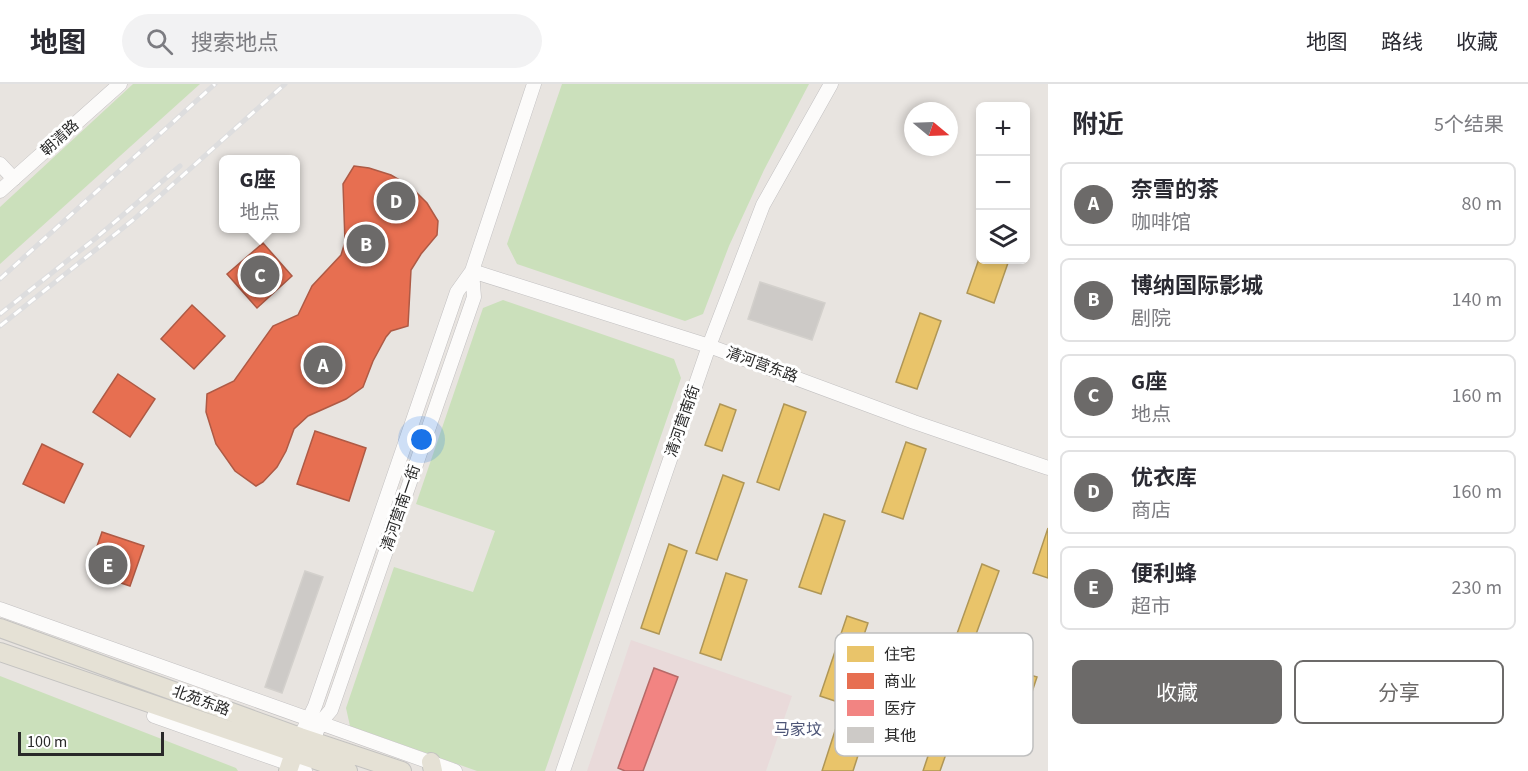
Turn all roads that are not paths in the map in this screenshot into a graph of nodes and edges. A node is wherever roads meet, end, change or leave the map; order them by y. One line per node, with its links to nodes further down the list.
1 (120, 84): 5 (street, 朝清路)
2 (534, 84): 7 (street, 清河营南一街)
3 (831, 84): 8 (street, 清河营南街)
4 (0, 164): 5 (street)
5 (14, 179): 6 (street, 朝清路)
6 (0, 191)
7 (472, 271): 8 (street, 清河营东路); 15 (street, 清河营南一街)
8 (708, 346): 9 (street, 清河营东路); 21 (street, 清河营南街)
9 (1048, 468)
10 (0, 609): 15 (street)
11 (0, 628): 16 (main road, 北苑东路)
12 (0, 652): 13 (main road, 北苑东路)
13 (143, 700): 14 (main road); 16 (main road, 北苑东路)
14 (154, 716): 16 (street)
15 (314, 721): 16 (street, 清河营南一街); 17 (street)
16 (301, 759): 18 (main road, 北苑东路); 19 (main road, 北苑东路)
17 (432, 767): 20 (street)
18 (348, 771)
19 (402, 771)
20 (455, 771)
21 (563, 771)

